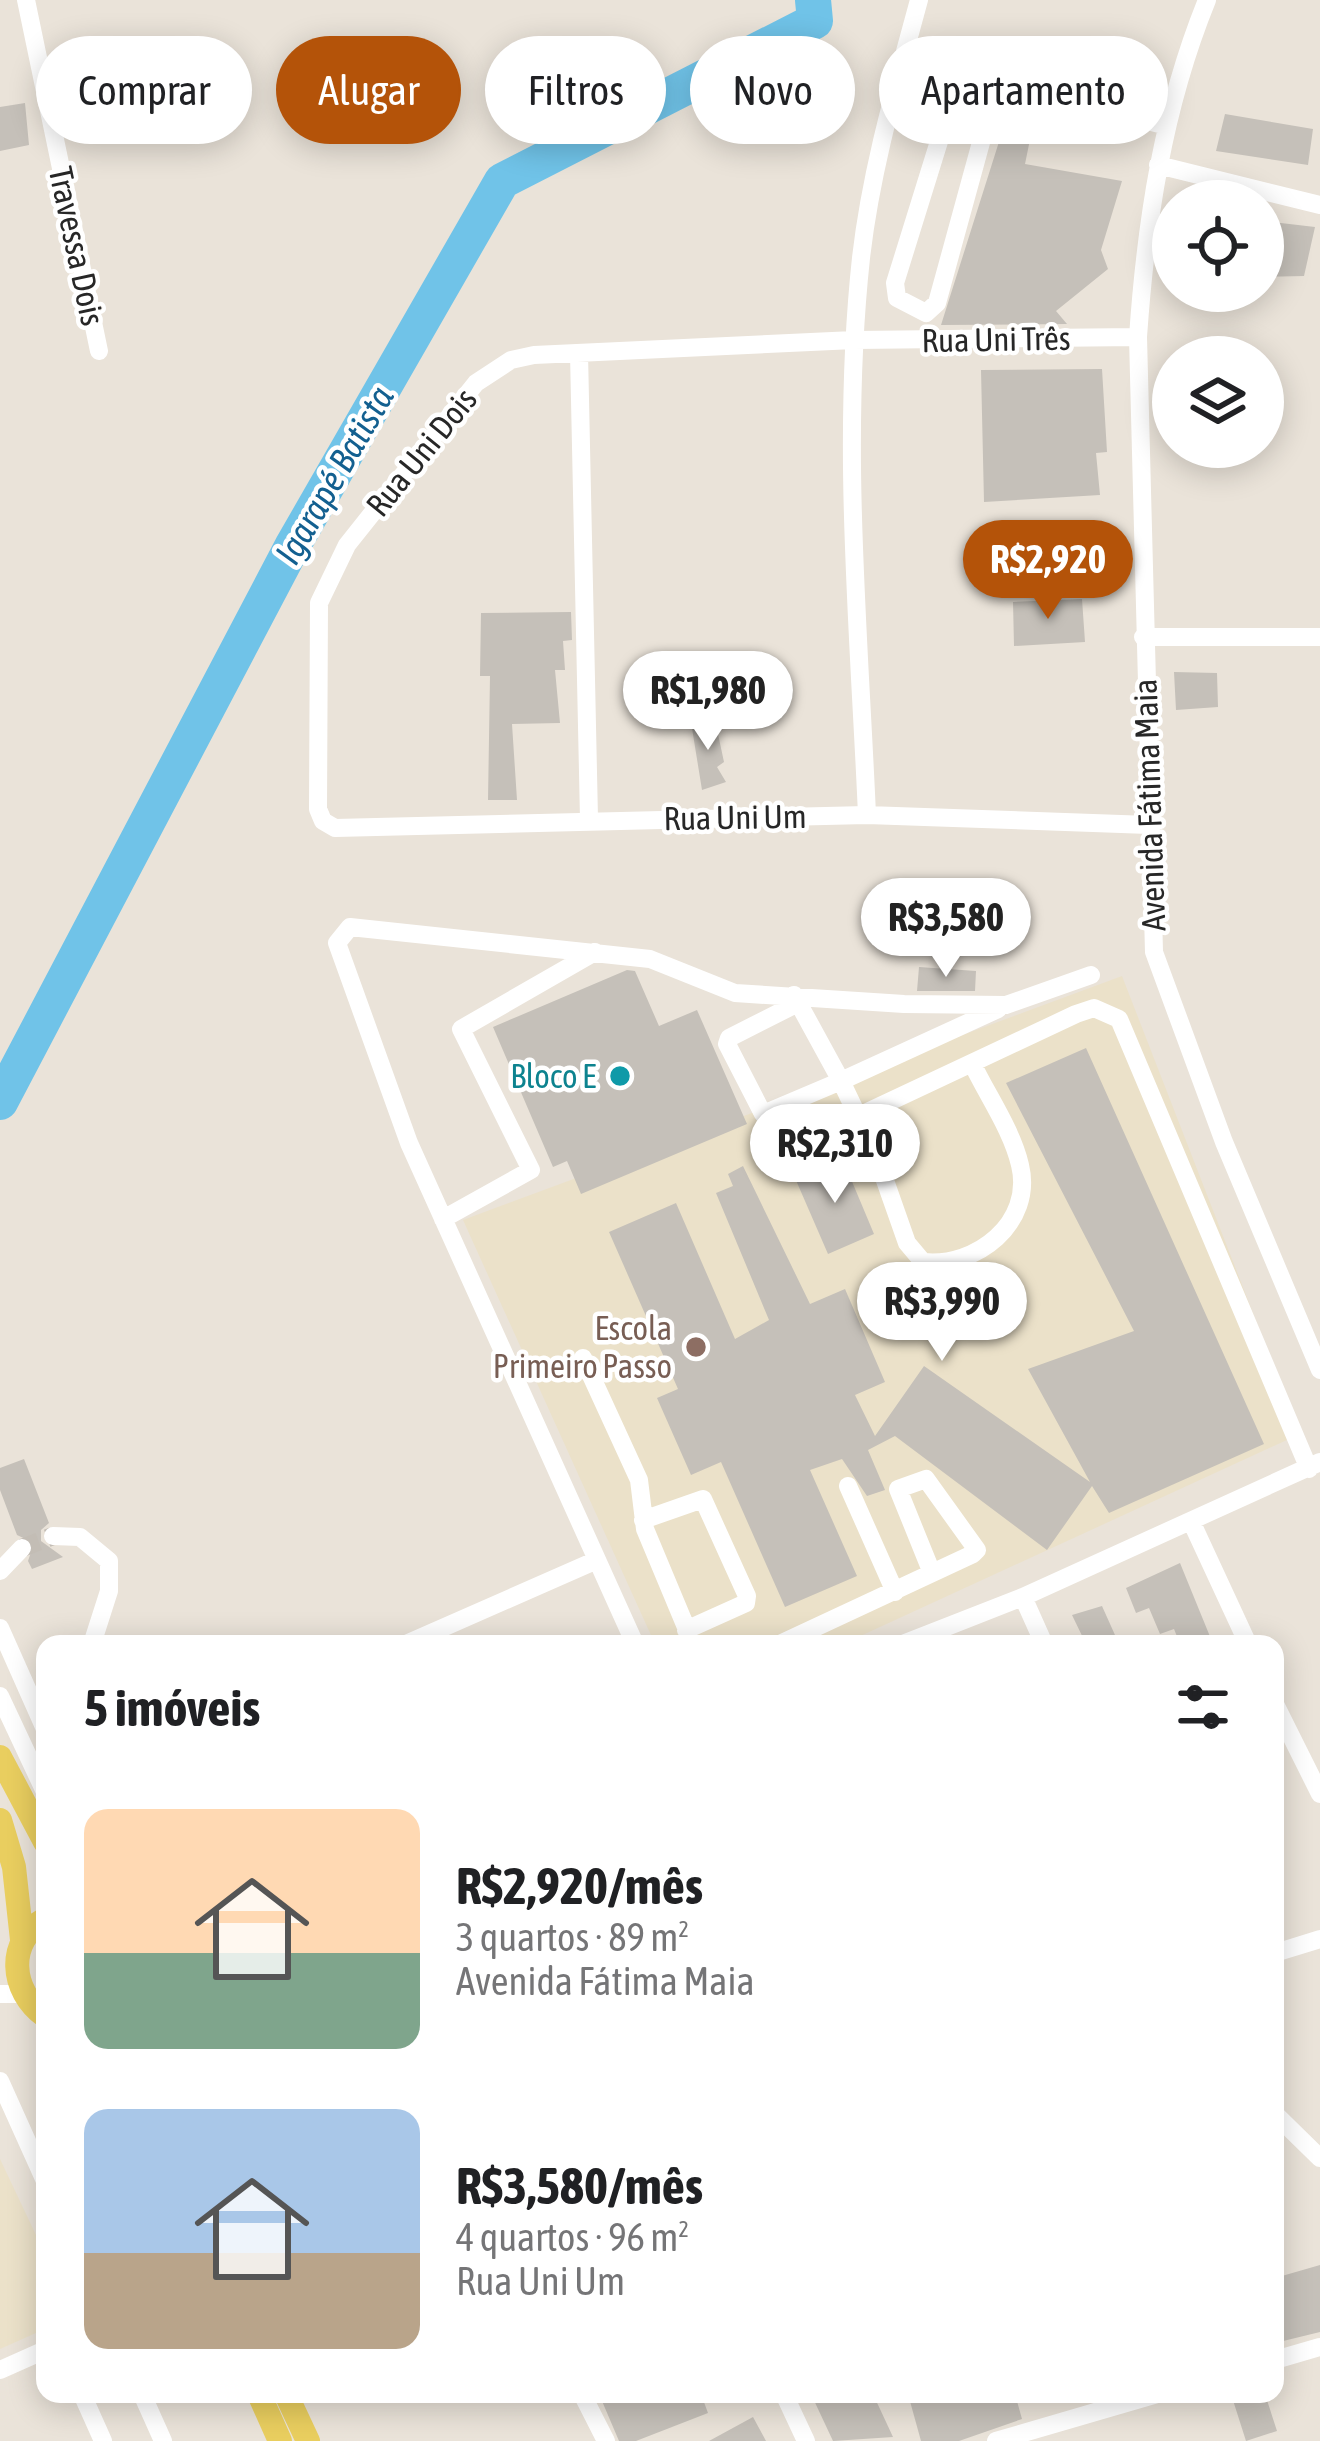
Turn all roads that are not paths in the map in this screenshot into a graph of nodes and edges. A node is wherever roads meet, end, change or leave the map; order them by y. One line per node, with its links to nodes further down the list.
1 (26, 0): 11 (street, Travessa Dois)
2 (919, 0): 10 (street)
3 (1207, 0): 5 (street, Avenida Fátima Maia)
4 (998, 83): 4 (street)
5 (1168, 123)
6 (1163, 144): 7 (street, Avenida Fátima Maia)
7 (1158, 165): 8 (street); 9 (street, Avenida Fátima Maia)
8 (1320, 205)
9 (1138, 337): 10 (street, Rua Uni Três); 14 (street, Avenida Fátima Maia)
10 (854, 340): 12 (street, Rua Uni Dois); 15 (street)
11 (99, 351)
12 (579, 353): 16 (street); 17 (street, Rua Uni Dois)
13 (1320, 637): 14 (street)
14 (1143, 638): 18 (street, Avenida Fátima Maia)
15 (867, 815): 16 (street, Rua Uni Um); 18 (street, Rua Uni Um)
16 (589, 819): 17 (street, Rua Uni Um)
17 (323, 821)
18 (1149, 825): 28 (street, Avenida Fátima Maia)
19 (595, 952): 21 (street); 26 (street); 26 (street)
20 (1091, 975): 22 (street)
21 (796, 999): 22 (street); 24 (street); 24 (street)
22 (1006, 1005): 24 (street)
23 (972, 1063): 25 (street); 25 (street); 29 (street)
24 (842, 1082): 25 (street)
25 (859, 1116)
26 (443, 1219): 35 (street)
27 (583, 1358): 31 (street)
28 (1320, 1370)
29 (1315, 1465): 32 (street)
30 (848, 1486): 38 (street)
31 (643, 1520): 44 (street); 45 (street)
32 (1191, 1521): 39 (street); 49 (street)
33 (53, 1536): 41 (street)
34 (13, 1551): 36 (street)
35 (597, 1560): 42 (street); 43 (street)
36 (0, 1571)
37 (932, 1573): 37 (street); 38 (street)
38 (895, 1592): 46 (street)
39 (1023, 1597): 47 (street); 48 (street)
40 (0, 1628): 52 (street)
41 (95, 1635)
42 (426, 1635)
43 (631, 1635)
44 (688, 1635)
45 (692, 1635)
46 (800, 1635)
47 (926, 1635)
48 (1040, 1635)
49 (1243, 1635)
50 (0, 1673): 51 (street)
51 (3, 1702): 55 (street)
52 (36, 1710)
53 (1284, 1723): 56 (street)
54 (0, 1757): 58 (main road)
55 (36, 1773)
56 (1320, 1794)
57 (0, 1820): 62 (main road)
58 (36, 1828)
59 (36, 1928): 62 (main road)
60 (1320, 1939): 61 (street)
61 (1284, 1950)
62 (12, 1952): 63 (main road)
63 (12, 1994)
64 (0, 2081): 67 (street)
65 (1285, 2136): 66 (street)
66 (1320, 2158)
67 (36, 2161)
68 (1320, 2347): 70 (street)
69 (36, 2354): 71 (street)
70 (1284, 2357)
71 (0, 2370)
72 (86, 2403): 79 (street)
73 (146, 2403): 80 (street)
74 (263, 2403): 81 (main road)
75 (290, 2403): 82 (main road)
76 (587, 2403): 83 (street)
77 (788, 2403): 84 (street)
78 (1126, 2403): 85 (street)
79 (103, 2441)
80 (163, 2441)
81 (280, 2441)
82 (308, 2441)
83 (606, 2441)
84 (806, 2441)
85 (996, 2441)

